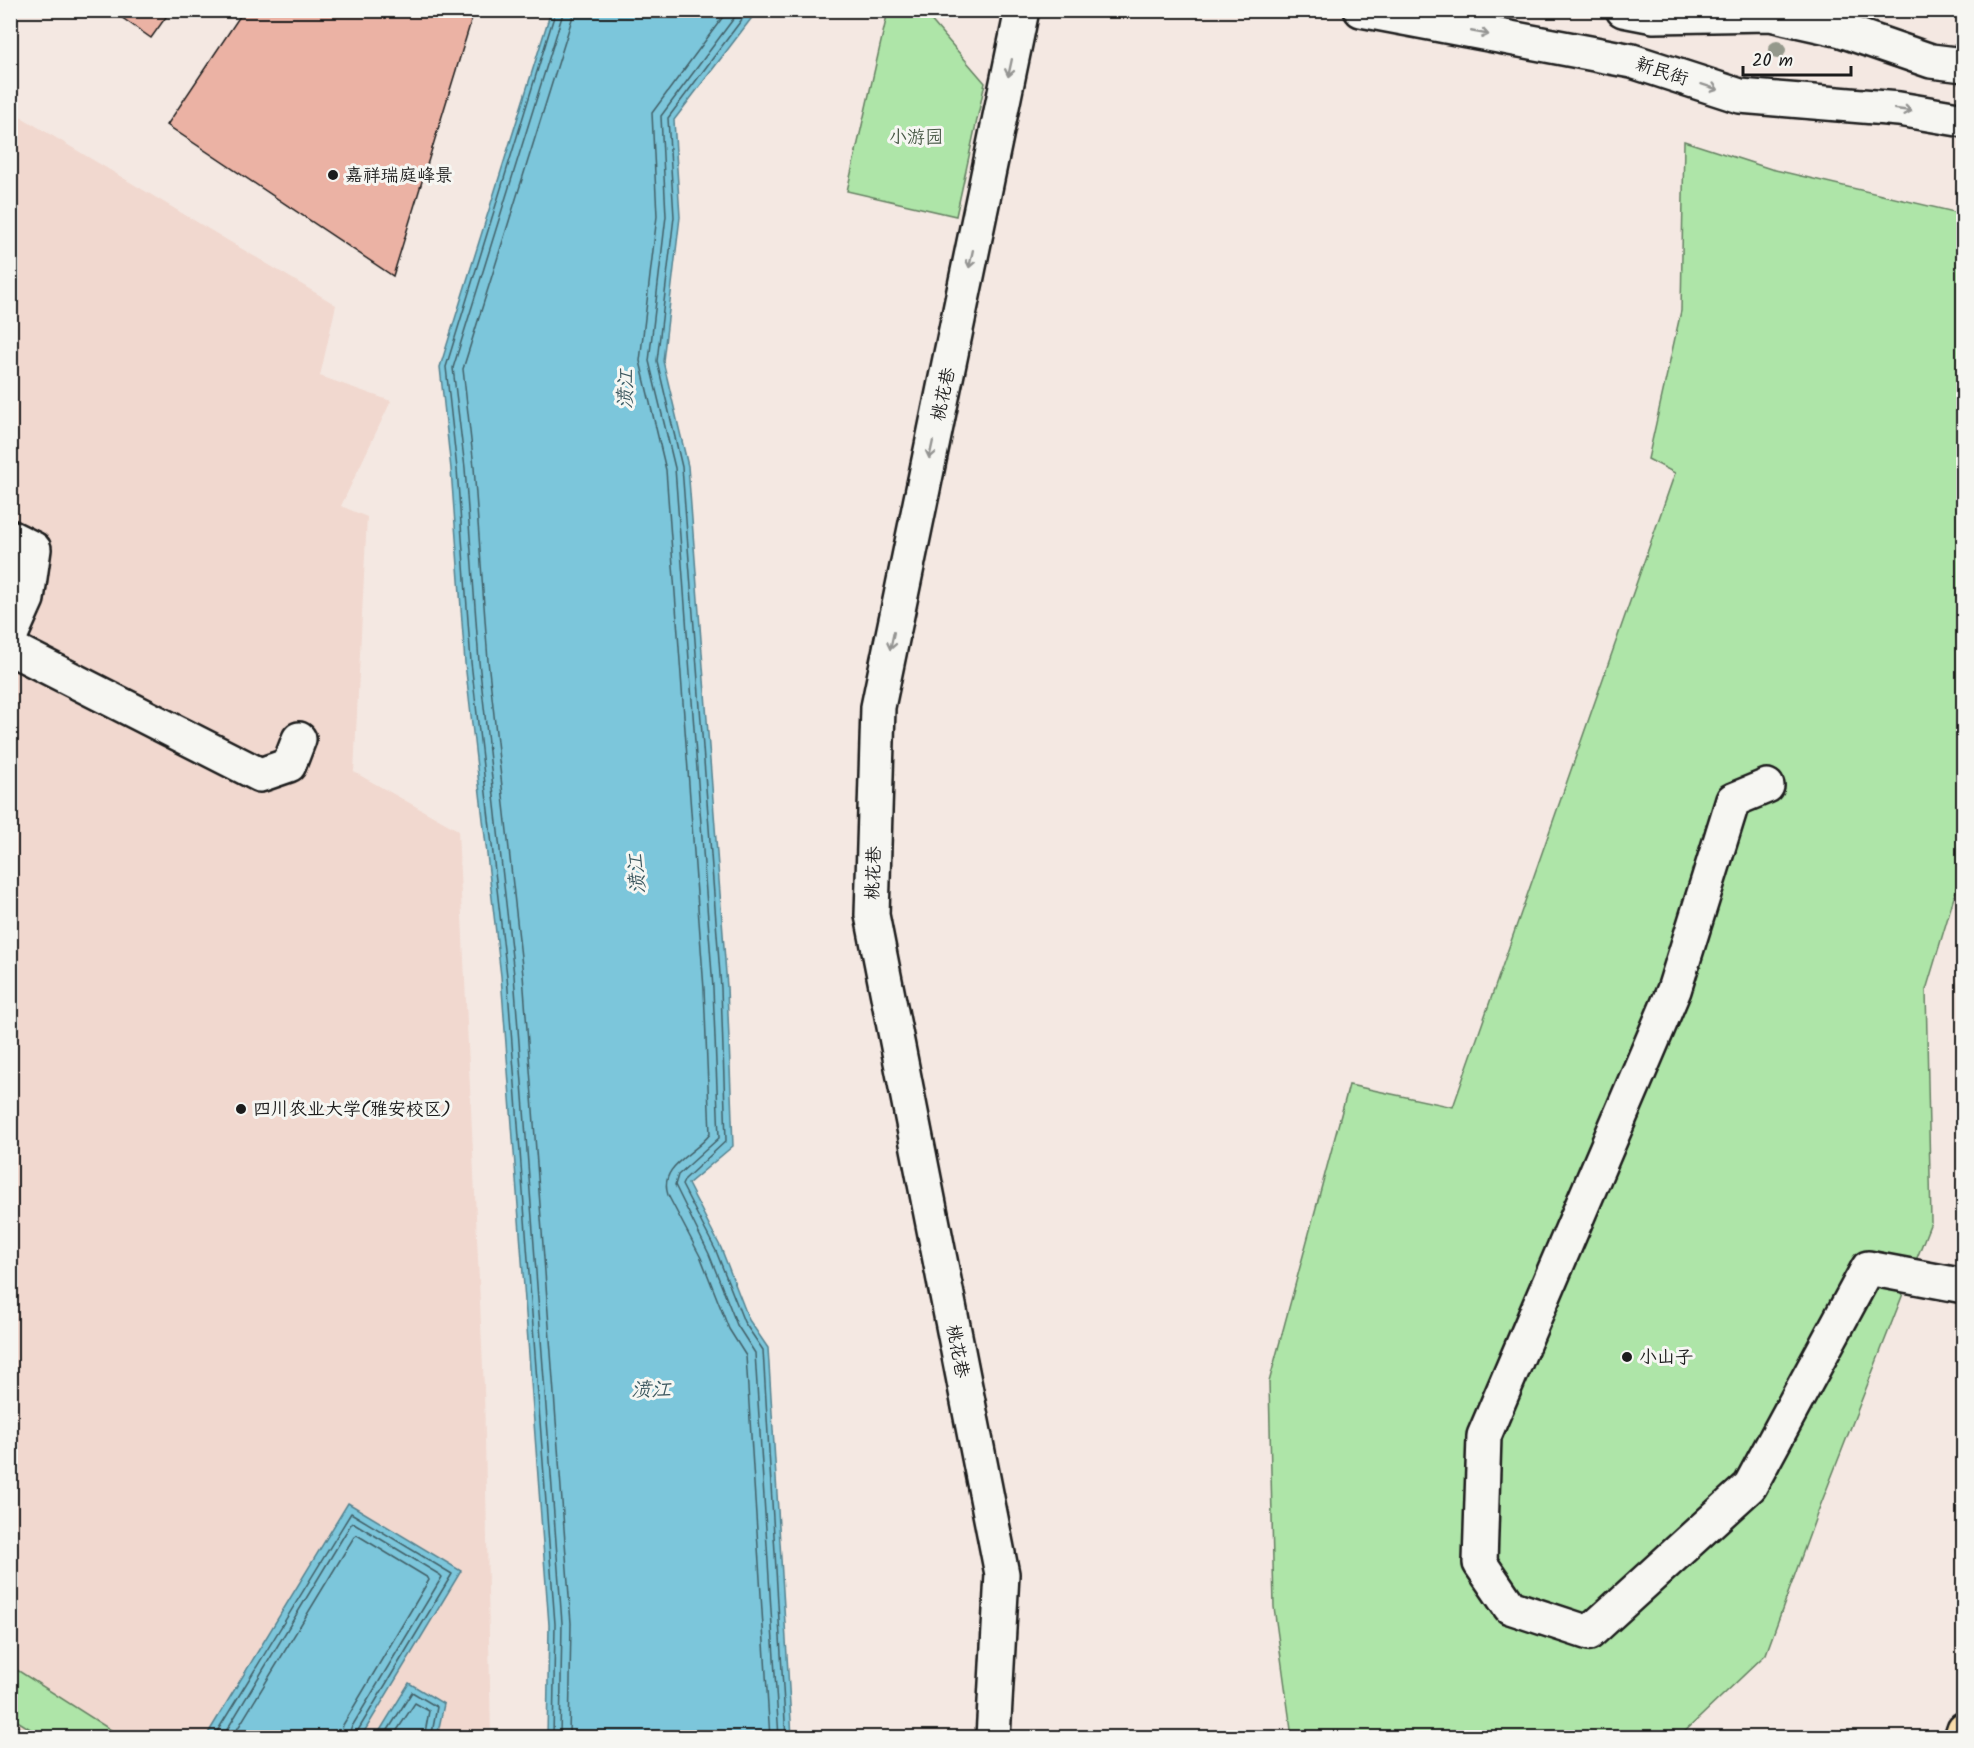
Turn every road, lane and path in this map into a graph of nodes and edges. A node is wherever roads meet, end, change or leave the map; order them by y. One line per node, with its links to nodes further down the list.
1 (1022, 10): 13 (street, 桃花巷, one-way to 13)
2 (1361, 10): 5 (street, 新民街, one-way to 5)
3 (1623, 10): 4 (street)
4 (1964, 65)
5 (1964, 120)
6 (10, 537): 7 (street)
7 (10, 637)
8 (10, 648): 9 (street)
9 (299, 739)
10 (1767, 786): 11 (street)
11 (1964, 1286)
12 (1964, 1729): 14 (main road)
13 (993, 1737)
14 (1961, 1737)

